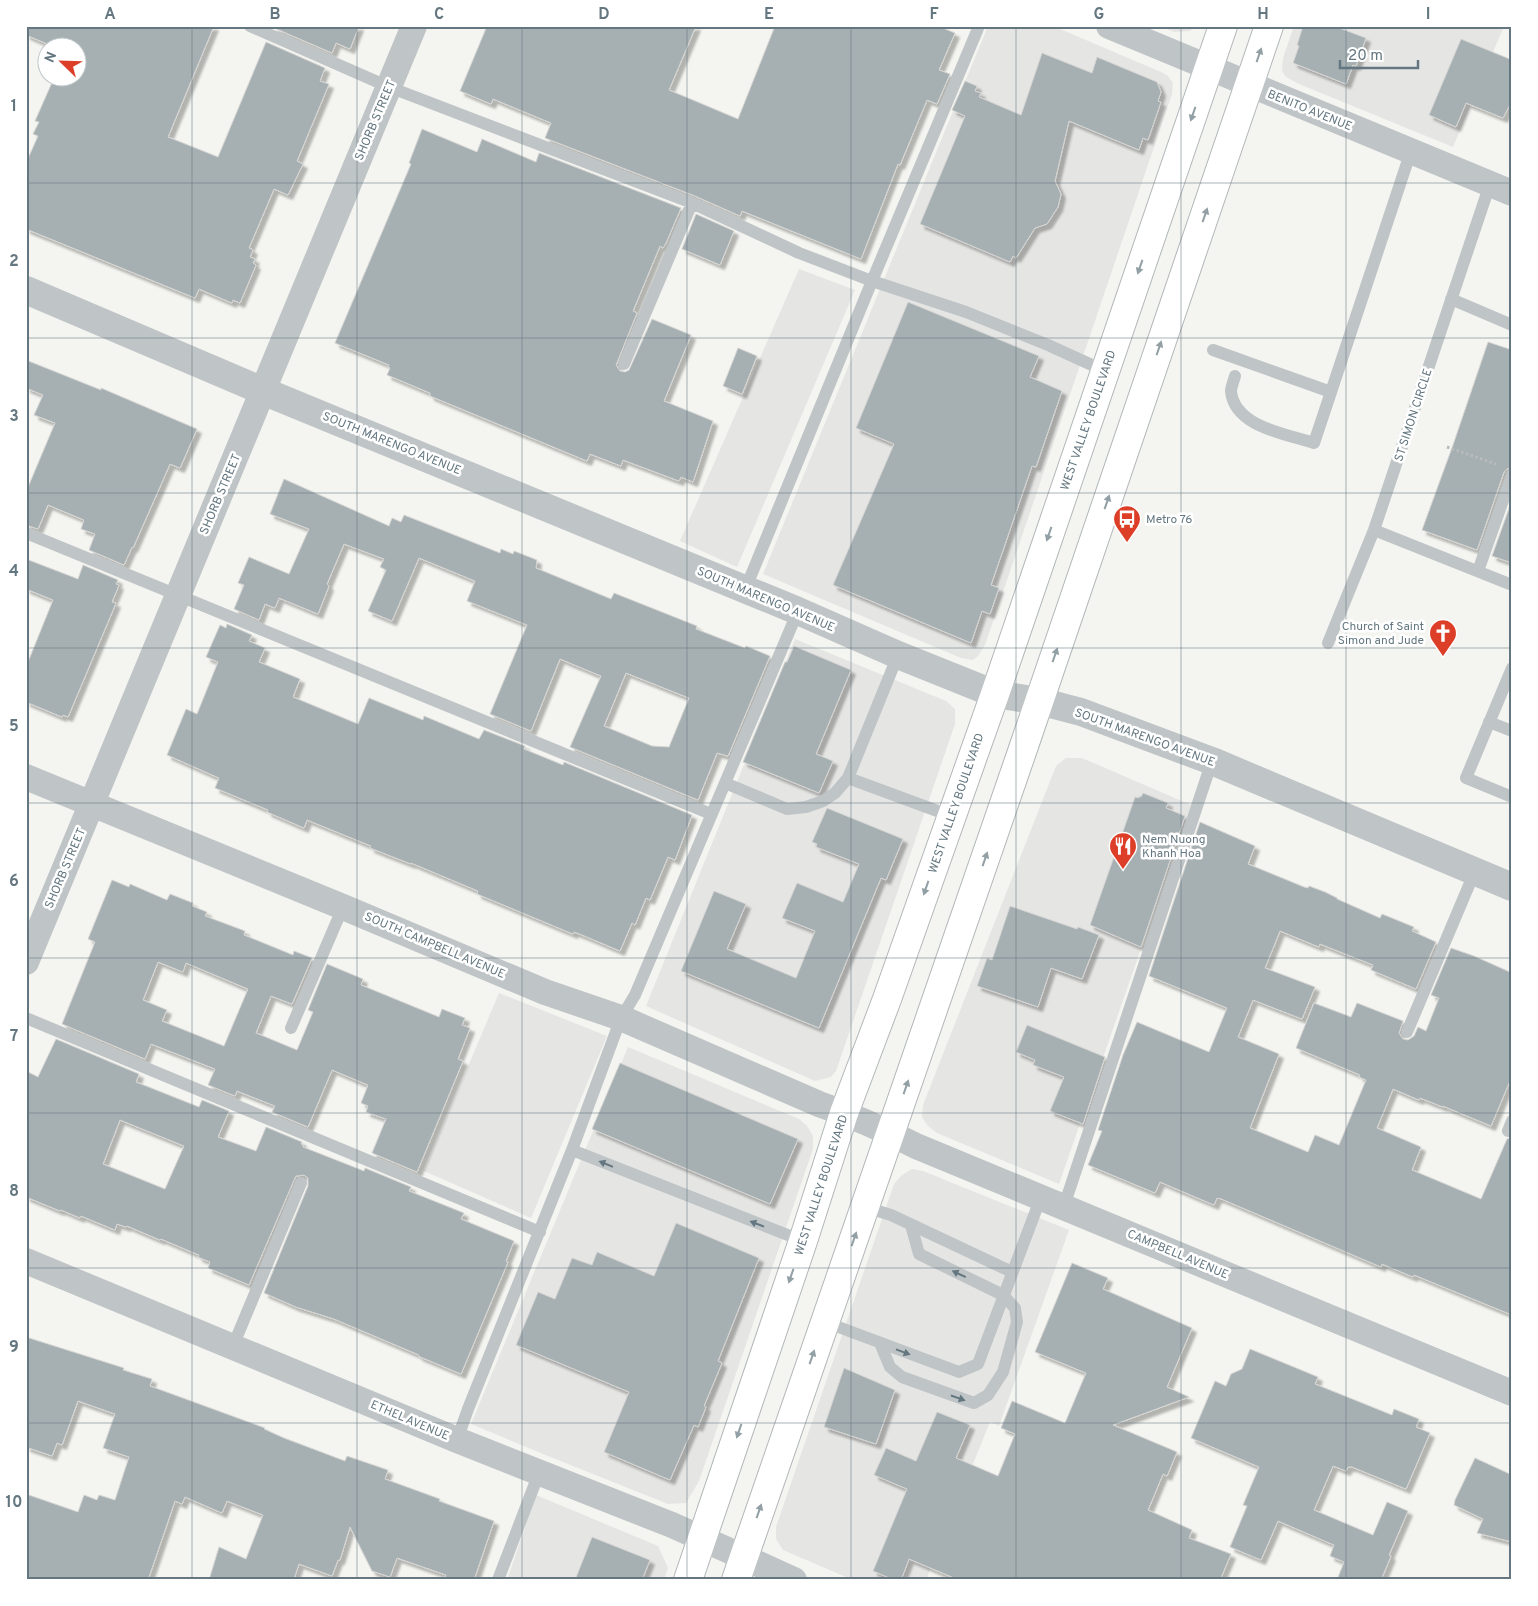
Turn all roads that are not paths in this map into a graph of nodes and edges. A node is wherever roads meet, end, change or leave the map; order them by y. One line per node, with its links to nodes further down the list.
1 (250, 26): 9 (lane)
2 (414, 26): 9 (street, SHORB STREET)
3 (979, 26): 13 (lane)
4 (1109, 26): 7 (street, BENITO AVENUE)
5 (1223, 26): 7 (main road, WEST VALLEY BOULEVARD)
6 (1269, 26): 8 (main road, one-way to 6)
7 (1208, 68): 8 (street, BENITO AVENUE); 19 (main road, WEST VALLEY BOULEVARD, one-way to 19)
8 (1249, 84): 10 (street, BENITO AVENUE); 35 (main road, one-way to 8)
9 (389, 86): 12 (lane); 21 (street, SHORB STREET)
10 (1411, 151): 11 (street, BENITO AVENUE); 22 (lane)
11 (1501, 188): 15 (lane, ST SIMON CIRCLE)
12 (692, 203): 13 (lane); 18 (lane)
13 (872, 281): 19 (lane); 28 (lane)
14 (26, 290): 21 (street, SOUTH MARENGO AVENUE)
15 (1451, 300): 16 (lane); 24 (lane, ST SIMON CIRCLE)
16 (1512, 326)
17 (1213, 350): 22 (lane)
18 (624, 364)
19 (1105, 371): 34 (main road, WEST VALLEY BOULEVARD, one-way to 34)
20 (1235, 376): 22 (lane)
21 (263, 391): 28 (street, SOUTH MARENGO AVENUE); 29 (street, SHORB STREET)
22 (1331, 392)
23 (1512, 475): 26 (lane)
24 (1374, 530): 26 (lane); 31 (lane, ST SIMON CIRCLE)
25 (26, 533): 29 (lane)
26 (1478, 571): 27 (lane)
27 (1512, 585)
28 (745, 590): 30 (street, SOUTH MARENGO AVENUE)
29 (178, 594): 43 (street, SHORB STREET); 44 (lane)
30 (798, 611): 32 (street, SOUTH MARENGO AVENUE); 41 (lane)
31 (1328, 643)
32 (898, 656): 34 (street, SOUTH MARENGO AVENUE); 40 (lane)
33 (1512, 668): 36 (lane)
34 (994, 694): 35 (street, SOUTH MARENGO AVENUE); 45 (main road, WEST VALLEY BOULEVARD)
35 (1039, 701): 38 (street, SOUTH MARENGO AVENUE); 55 (main road, one-way to 35)
36 (1489, 722): 37 (lane); 42 (lane)
37 (1512, 731)
38 (1212, 761): 46 (street, SOUTH MARENGO AVENUE); 58 (lane)
39 (26, 777): 43 (street, SOUTH CAMPBELL AVENUE)
40 (848, 778): 41 (lane); 45 (lane)
41 (725, 783): 44 (lane)
42 (1512, 798)
43 (92, 804): 48 (street, SOUTH CAMPBELL AVENUE); 49 (street, SHORB STREET)
44 (711, 814): 51 (lane)
45 (952, 816): 54 (main road, WEST VALLEY BOULEVARD, one-way to 54)
46 (1475, 871): 47 (street, SOUTH MARENGO AVENUE); 53 (lane)
47 (1512, 886)
48 (343, 907): 51 (street, SOUTH CAMPBELL AVENUE); 52 (lane)
49 (26, 962)
50 (26, 1018): 61 (lane)
51 (621, 1018): 54 (street, SOUTH CAMPBELL AVENUE); 56 (lane)
52 (291, 1028)
53 (1407, 1032)
54 (844, 1113): 55 (street, CAMPBELL AVENUE); 62 (main road, WEST VALLEY BOULEVARD)
55 (890, 1133): 58 (street, CAMPBELL AVENUE); 59 (main road)
56 (572, 1150): 61 (lane); 62 (lane, one-way to 56)
57 (302, 1183): 68 (lane)
58 (1052, 1201): 64 (lane); 69 (street, CAMPBELL AVENUE)
59 (865, 1207): 60 (lane); 66 (main road, one-way to 59)
60 (911, 1225): 64 (lane); 65 (lane, one-way to 60)
61 (540, 1232): 70 (lane)
62 (803, 1242): 72 (main road, WEST VALLEY BOULEVARD, one-way to 72)
63 (26, 1261): 68 (street, ETHEL AVENUE)
64 (1012, 1272): 65 (lane)
65 (1003, 1295): 67 (lane, one-way to 65); 67 (lane, one-way to 65)
66 (825, 1322): 67 (lane); 73 (main road, one-way to 66)
67 (880, 1343)
68 (233, 1346): 70 (street, ETHEL AVENUE)
69 (1512, 1393)
70 (457, 1440): 71 (street, ETHEL AVENUE)
71 (539, 1473): 72 (street, ETHEL AVENUE); 74 (lane)
72 (702, 1539): 73 (street, ETHEL AVENUE); 75 (main road, WEST VALLEY BOULEVARD)
73 (740, 1568): 76 (street, ETHEL AVENUE)
74 (498, 1580)
75 (688, 1580)
76 (794, 1580)

